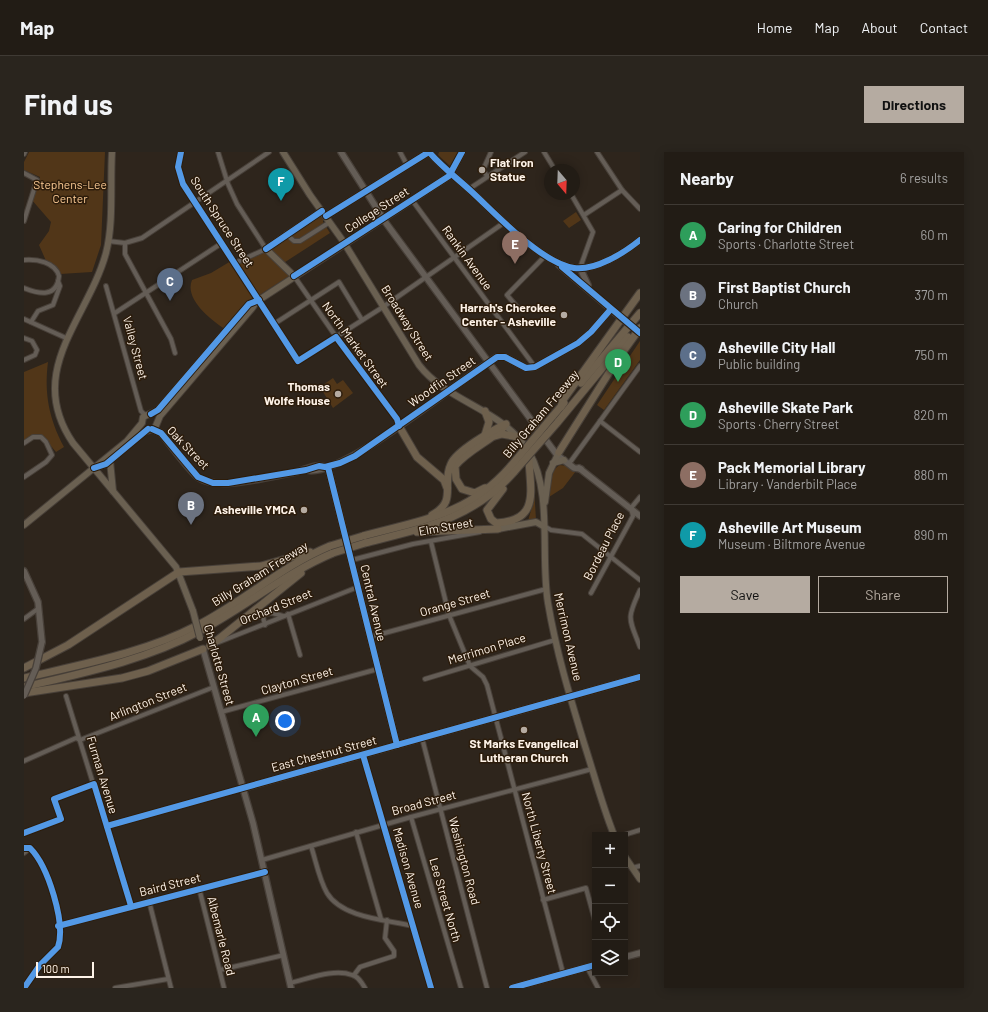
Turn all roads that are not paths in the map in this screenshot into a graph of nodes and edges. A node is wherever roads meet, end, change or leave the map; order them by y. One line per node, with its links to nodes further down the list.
1 (112, 152): 34 (main road, Charlotte Street)
2 (218, 152): 19 (street)
3 (269, 152): 19 (street)
4 (283, 152): 27 (main road, Broadway Street)
5 (341, 152): 22 (street)
6 (400, 152): 15 (street)
7 (429, 152): 15 (main road); 17 (street)
8 (462, 152): 17 (main road)
9 (490, 152): 18 (street)
10 (524, 152): 18 (street)
11 (544, 152): 14 (street)
12 (597, 152): 21 (street)
13 (181, 153): 25 (street, South Spruce Street)
14 (551, 164)
15 (407, 165): 22 (main road)
16 (24, 173): 30 (street)
17 (452, 174): 20 (street); 23 (main road, College Street)
18 (487, 176): 20 (street)
19 (227, 181): 25 (street); 39 (street)
20 (469, 189): 32 (street)
21 (622, 190): 26 (street); 28 (street)
22 (365, 191): 27 (main road); 29 (street)
23 (412, 200): 29 (main road, College Street); 41 (street, Rankin Avenue)
24 (575, 200): 28 (street)
25 (195, 203): 36 (street); 37 (street, South Spruce Street)
26 (640, 209)
27 (324, 214): 31 (main road, Broadway Street); 33 (main road)
28 (584, 214): 45 (street)
29 (384, 219): 38 (main road, College Street); 47 (street)
30 (24, 221)
31 (330, 222): 33 (street); 38 (main road, Broadway Street)
32 (505, 222): 40 (street); 41 (street)
33 (286, 234): 39 (main road)
34 (108, 240): 36 (street); 69 (main road, Charlotte Street)
35 (640, 240): 45 (street)
36 (125, 243): 54 (street)
37 (222, 243): 44 (street, South Spruce Street); 54 (street)
38 (345, 244): 46 (main road, College Street); 57 (main road, Broadway Street)
39 (266, 249): 44 (street); 46 (main road)
40 (546, 255): 43 (street); 58 (street)
41 (455, 258): 47 (street); 76 (street, Rankin Avenue)
42 (24, 260): 49 (street)
43 (556, 262): 45 (street); 48 (street)
44 (235, 263): 56 (street, South Spruce Street)
45 (580, 268): 48 (street); 52 (street)
46 (294, 276): 55 (street, North Market Street); 56 (main road, College Street)
47 (426, 278): 57 (street); 74 (street)
48 (579, 280): 52 (street)
49 (58, 281): 51 (street); 64 (street)
50 (106, 286): 60 (street, Valley Street)
51 (24, 288)
52 (591, 291): 59 (street)
53 (640, 293): 79 (highway)
54 (146, 294): 60 (street); 72 (street)
55 (311, 300): 63 (street); 65 (street); 70 (street, North Market Street)
56 (257, 301): 65 (street, South Spruce Street); 77 (main road, College Street)
57 (383, 307): 63 (street); 78 (main road, Broadway Street)
58 (518, 308)
59 (613, 311): 68 (street, bridge); 76 (street)
60 (115, 313): 82 (street, Valley Street)
61 (640, 313): 79 (highway, Billy Graham Freeway)
62 (24, 319): 64 (street)
63 (362, 320): 70 (street)
64 (31, 322): 69 (street)
65 (274, 324): 70 (street, South Spruce Street)
66 (640, 324): 83 (highway, Billy Graham Freeway)
67 (640, 328): 97 (highway)
68 (640, 333)
69 (66, 338): 103 (main road, Charlotte Street)
70 (336, 338): 88 (street, North Market Street)
71 (25, 339): 73 (street)
72 (175, 353)
73 (24, 360)
74 (488, 362): 76 (street); 78 (street, Woodfin Street); 97 (street)
75 (640, 366): 84 (street)
76 (535, 367)
77 (181, 386): 81 (main road, College Street); 85 (main road, College Street)
78 (449, 390): 80 (main road, Broadway Street); 88 (street, Woodfin Street)
79 (561, 407): 83 (highway, Billy Graham Freeway)
80 (485, 411): 87 (main road, Broadway Street); 92 (highway)
81 (151, 414): 82 (main road); 85 (main road)
82 (145, 415): 86 (main road)
83 (554, 420): 105 (highway, Billy Graham Freeway, bridge)
84 (600, 421): 96 (street); 100 (street)
85 (158, 422): 89 (main road); 90 (street, Oak Street)
86 (142, 423): 89 (main road); 103 (main road)
87 (506, 424): 91 (highway); 92 (highway); 93 (main road, Merrimon Avenue)
88 (399, 426): 102 (street, Woodfin Street); 109 (highway)
89 (150, 429): 90 (street, Oak Street); 99 (main road)
90 (161, 433): 107 (street, Oak Street)
91 (494, 436): 93 (highway); 105 (highway)
92 (484, 437): 109 (highway)
93 (518, 437): 95 (main road, Merrimon Avenue)
94 (24, 443): 106 (street)
95 (529, 452): 105 (highway); 111 (main road, Merrimon Avenue)
96 (640, 452)
97 (558, 453): 98 (street); 100 (street); 101 (main road)
98 (564, 460): 101 (main road); 104 (street)
99 (110, 461): 103 (main road); 108 (main road)
100 (571, 461): 104 (street)
101 (553, 463): 111 (main road)
102 (327, 467): 107 (street, Woodfin Street); 123 (street, Central Avenue)
103 (94, 468): 108 (main road, Charlotte Street); 115 (main road)
104 (581, 469): 112 (street)
105 (506, 476): 114 (highway, Billy Graham Freeway); 118 (highway, Billy Graham Freeway)
106 (24, 477)
107 (208, 482)
108 (113, 491): 125 (main road, Charlotte Street)
109 (448, 491): 114 (highway)
110 (640, 497): 112 (street)
111 (544, 507): 116 (main road, Merrimon Avenue)
112 (631, 508): 113 (street); 121 (street, Bordeau Place)
113 (640, 516)
114 (421, 521): 120 (highway, Billy Graham Freeway, bridge)
115 (24, 525)
116 (543, 526): 117 (main road, Elm Street); 121 (street); 128 (main road, Merrimon Avenue)
117 (498, 529): 118 (highway); 119 (street, Elm Street)
118 (405, 533): 120 (highway, Billy Graham Freeway, bridge)
119 (431, 542): 123 (street, Elm Street); 133 (street)
120 (329, 549): 122 (highway, Billy Graham Freeway); 125 (highway); 146 (highway, Billy Graham Freeway)
121 (612, 557): 126 (street); 130 (street, Bordeau Place)
122 (322, 558): 140 (highway); 149 (highway, Billy Graham Freeway)
123 (352, 560): 127 (street, Central Avenue)
124 (24, 571): 131 (street)
125 (179, 572): 140 (main road, Charlotte Street, bridge); 143 (highway)
126 (640, 580)
127 (358, 587): 132 (street, Orchard Street); 137 (street, Central Avenue)
128 (546, 589): 133 (street, Orange Street); 138 (main road, Merrimon Avenue)
129 (640, 590): 139 (street)
130 (591, 593)
131 (40, 608): 135 (street); 151 (street, bridge)
132 (288, 614): 134 (street, Orchard Street); 141 (street)
133 (449, 615): 137 (street, Orange Street); 142 (street)
134 (283, 616): 136 (street, Orchard Street); 136 (street)
135 (24, 620)
136 (265, 625): 140 (street, Orchard Street)
137 (370, 636): 144 (street, Central Avenue)
138 (555, 640): 142 (street, Merrimon Place); 153 (main road, Merrimon Avenue)
139 (640, 647)
140 (206, 648): 148 (street, Charlotte Street); 150 (highway)
141 (300, 654)
142 (470, 666): 147 (street, Merrimon Place); 155 (street, North Liberty Street)
143 (24, 668)
144 (378, 669): 154 (street, Clayton Street); 158 (street, Central Avenue)
145 (640, 677): 153 (street, East Chestnut Street)
146 (24, 678)
147 (426, 679)
148 (214, 686): 154 (street, Charlotte Street); 157 (street, Arlington Street)
149 (24, 687)
150 (24, 693)
151 (24, 696)
152 (66, 696): 157 (street, Furman Avenue)
153 (570, 696): 155 (street, East Chestnut Street); 161 (main road, Merrimon Avenue)
154 (221, 712): 163 (street, Charlotte Street)
155 (496, 718): 156 (street, East Chestnut Street); 164 (street, North Liberty Street)
156 (422, 738): 158 (street, East Chestnut Street); 165 (street, Washington Road)
157 (80, 740): 160 (street, Arlington Street); 162 (street, Furman Avenue)
158 (397, 745): 159 (street, East Chestnut Street)
159 (363, 755): 163 (street, East Chestnut Street); 167 (street, Madison Avenue)
160 (24, 761)
161 (592, 769): 164 (street, Broad Street); 171 (main road, Merrimon Avenue)
162 (94, 784): 168 (street, Furman Avenue); 172 (street)
163 (244, 788): 168 (street, East Chestnut Street); 178 (street, Charlotte Street)
164 (514, 791): 165 (street, Broad Street); 185 (street, North Liberty Street)
165 (440, 809): 166 (street, Broad Street); 211 (street, Washington Road)
166 (411, 817): 167 (street, Broad Street); 210 (street, Lee Street North)
167 (384, 824): 170 (street, Broad Street); 192 (street, Madison Avenue)
168 (107, 826): 187 (street, Furman Avenue)
169 (640, 830): 173 (street)
170 (356, 832): 174 (street, Broad Street); 189 (street)
171 (613, 832)
172 (24, 833)
173 (628, 834)
174 (311, 846): 178 (street, Broad Street); 189 (street)
175 (24, 848): 176 (street)
176 (30, 848): 177 (street); 191 (street)
177 (24, 853)
178 (262, 860): 182 (street, Charlotte Street)
179 (628, 862): 181 (main road)
180 (640, 866): 181 (street)
181 (632, 868): 183 (main road)
182 (265, 872): 184 (street, Baird Street); 194 (street, Charlotte Street)
183 (640, 879)
184 (199, 888): 186 (street, Baird Street); 198 (street, Albemarle Road)
185 (543, 900): 188 (street); 199 (street, North Liberty Street)
186 (149, 901): 187 (street, Baird Street); 201 (street)
187 (131, 906): 191 (street, Baird Street)
188 (592, 910)
189 (382, 920): 190 (street)
190 (387, 920): 192 (street); 200 (street)
191 (58, 926): 204 (street)
192 (414, 926): 209 (street, Madison Avenue)
193 (640, 953): 195 (street)
194 (284, 955): 198 (street); 202 (street, Charlotte Street)
195 (628, 956)
196 (592, 966): 197 (street)
197 (587, 967): 199 (street); 213 (street)
198 (220, 970): 207 (street, Albemarle Road)
199 (563, 974): 212 (street)
200 (354, 975): 202 (street); 208 (street)
201 (168, 979): 203 (street); 206 (street)
202 (291, 986)
203 (120, 987): 205 (street)
204 (24, 988)
205 (115, 988)
206 (171, 988)
207 (224, 988)
208 (365, 988)
209 (431, 988)
210 (461, 988)
211 (487, 988)
212 (512, 988)
213 (598, 988)

